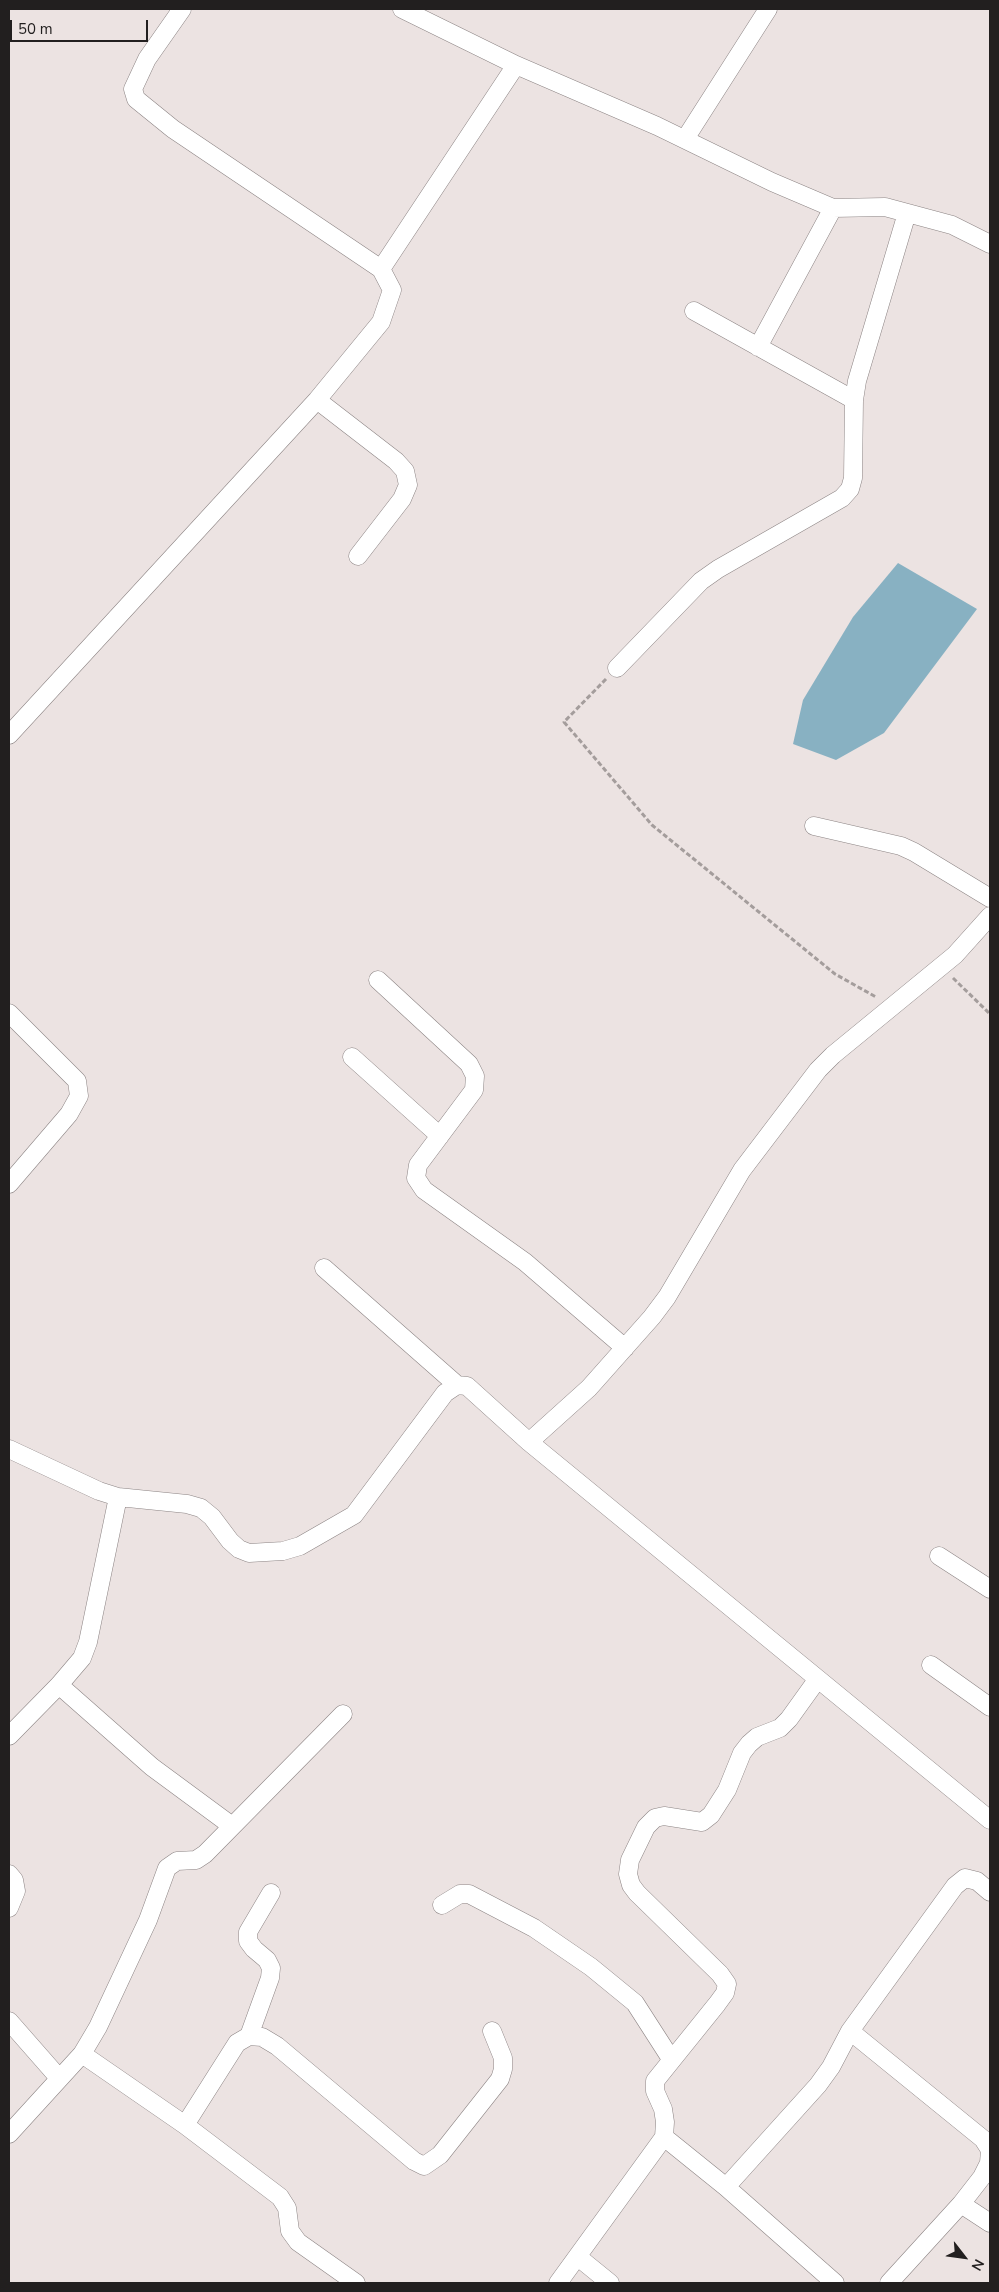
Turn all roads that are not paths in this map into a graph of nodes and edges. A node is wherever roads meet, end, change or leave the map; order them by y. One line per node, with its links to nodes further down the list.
1 (182, 9): 9 (street)
2 (402, 9): 4 (street)
3 (768, 9): 5 (street)
4 (516, 65): 5 (street); 9 (street)
5 (685, 139): 6 (street)
6 (833, 208): 7 (street); 11 (street)
7 (907, 213): 8 (street); 13 (street)
8 (990, 244)
9 (381, 270): 12 (street)
10 (694, 311): 11 (street)
11 (758, 347): 13 (street)
12 (317, 400): 14 (street); 16 (street)
13 (854, 400): 15 (street)
14 (358, 556)
15 (617, 668)
16 (9, 735)
17 (814, 826): 18 (street)
18 (990, 898)
19 (990, 916): 26 (street)
20 (378, 980): 23 (street)
21 (9, 1013): 24 (street)
22 (352, 1056): 23 (street)
23 (440, 1136): 26 (street)
24 (9, 1184)
25 (324, 1268): 27 (street)
26 (625, 1348): 28 (street)
27 (457, 1384): 28 (street); 30 (street)
28 (529, 1442): 34 (street)
29 (9, 1450): 30 (street)
30 (118, 1497): 35 (street)
31 (939, 1556): 32 (street)
32 (990, 1589)
33 (931, 1665): 36 (street)
34 (817, 1680): 39 (street); 51 (street)
35 (59, 1685): 38 (street); 40 (street)
36 (990, 1708)
37 (343, 1714): 40 (street)
38 (9, 1736)
39 (990, 1820)
40 (232, 1826): 50 (street)
41 (9, 1874): 45 (street)
42 (990, 1892): 48 (street)
43 (271, 1893): 49 (street)
44 (442, 1905): 51 (street)
45 (9, 1908)
46 (9, 2021): 52 (street)
47 (492, 2030): 49 (street)
48 (850, 2031): 56 (street); 57 (street)
49 (249, 2036): 53 (street)
50 (82, 2054): 52 (street); 53 (street)
51 (671, 2059): 55 (street)
52 (59, 2078): 54 (street)
53 (185, 2125): 60 (street)
54 (9, 2134)
55 (664, 2137): 56 (street); 59 (street)
56 (726, 2187): 63 (street)
57 (961, 2204): 58 (street); 64 (street)
58 (990, 2223)
59 (578, 2257): 61 (street); 62 (street)
60 (356, 2283)
61 (558, 2283)
62 (610, 2283)
63 (835, 2283)
64 (889, 2283)

